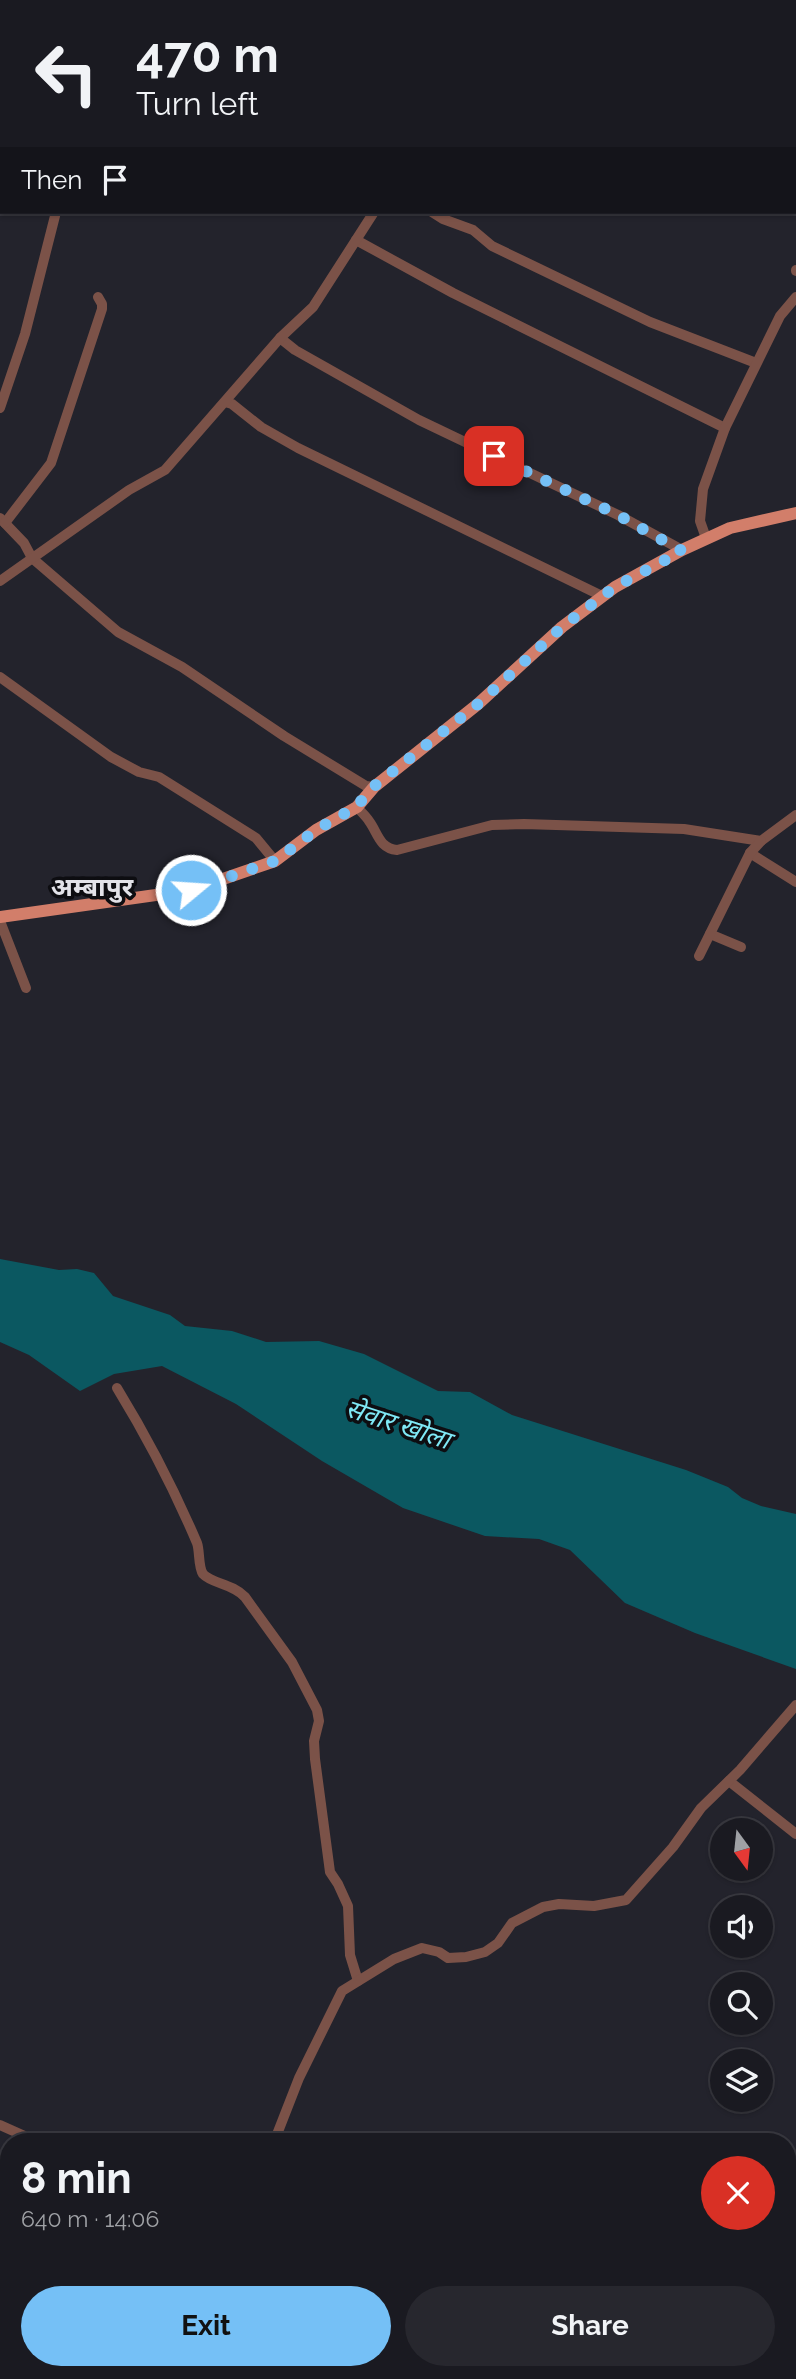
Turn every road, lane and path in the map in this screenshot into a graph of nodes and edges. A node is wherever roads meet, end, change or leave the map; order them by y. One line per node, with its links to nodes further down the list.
1 (55, 214): 10 (street)
2 (373, 214): 4 (street)
3 (435, 214): 8 (street)
4 (356, 240): 7 (street); 11 (street)
5 (98, 297): 13 (street)
6 (796, 297): 8 (street)
7 (280, 338): 9 (street); 15 (street)
8 (756, 363): 11 (street)
9 (225, 402): 16 (street); 18 (street)
10 (0, 408)
11 (725, 428): 14 (street)
12 (796, 513): 14 (main road)
13 (2, 520): 16 (street)
14 (706, 538): 15 (main road)
15 (682, 551): 18 (main road)
16 (32, 558): 17 (street); 20 (street)
17 (0, 581)
18 (602, 596): 20 (main road)
19 (0, 677): 25 (street)
20 (373, 787): 21 (main road)
21 (356, 807): 23 (street); 25 (main road)
22 (796, 815): 23 (street)
23 (761, 841): 24 (street)
24 (750, 853): 26 (street); 28 (street)
25 (275, 861): 27 (main road)
26 (796, 883)
27 (0, 919): 31 (street)
28 (710, 934): 29 (street); 30 (street)
29 (741, 947)
30 (699, 956)
31 (26, 988)
32 (117, 1388): 36 (street)
33 (796, 1705): 34 (street)
34 (729, 1781): 35 (street); 36 (street)
35 (796, 1834)
36 (358, 1982): 39 (street)
37 (0, 2125): 38 (street)
38 (18, 2133)
39 (278, 2133)

